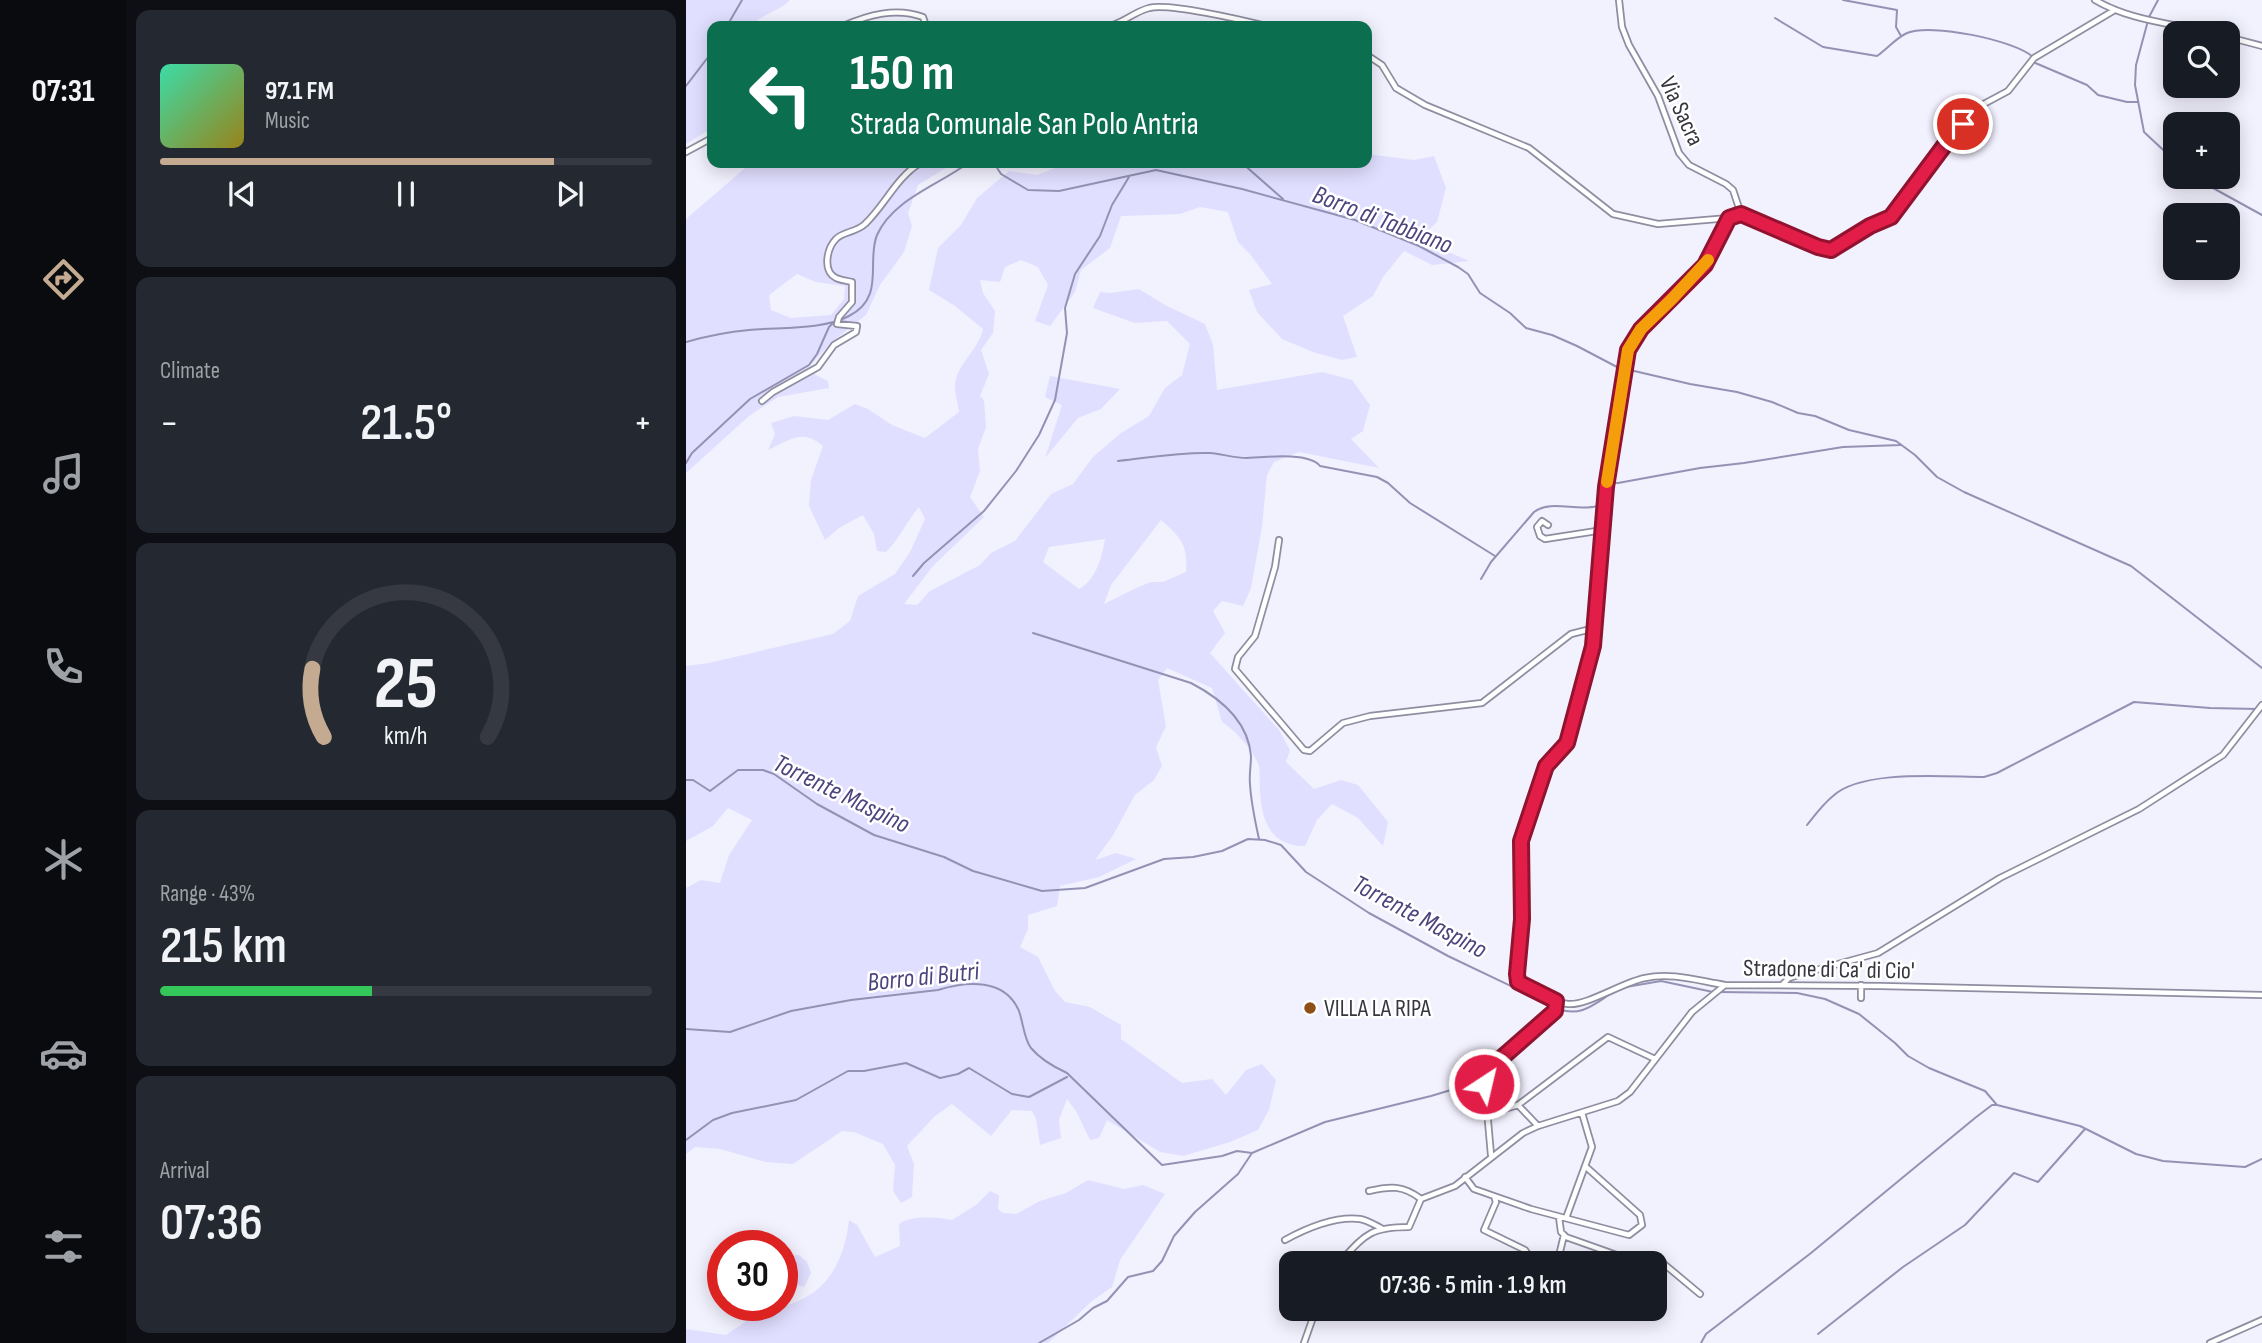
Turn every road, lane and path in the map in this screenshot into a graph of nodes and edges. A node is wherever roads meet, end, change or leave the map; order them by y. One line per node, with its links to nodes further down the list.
1 (1619, 0): 15 (street, Via Sacra)
2 (2095, 0): 3 (street)
3 (2113, 11): 8 (street); 15 (street)
4 (857, 21): 5 (street)
5 (924, 21)
6 (1119, 21): 7 (street)
7 (1241, 21)
8 (2163, 24)
9 (2240, 40): 10 (street)
10 (2262, 46)
11 (1372, 58): 16 (street)
12 (707, 141): 13 (street)
13 (686, 152)
14 (912, 168): 17 (street)
15 (1741, 214): 16 (street)
16 (1729, 218): 19 (street)
17 (762, 401)
18 (1548, 525): 19 (street)
19 (1604, 530): 21 (street)
20 (1279, 540): 21 (street)
21 (1595, 628): 28 (street)
22 (2262, 705): 24 (street)
23 (1726, 985): 24 (street, Stradone di Ca' di Cio'); 28 (street); 29 (street, Stradone di Ca' di Cio')
24 (1783, 985): 25 (street, Stradone di Ca' di Cio')
25 (1861, 985): 26 (street, Stradone di Ca' di Cio'); 27 (street)
26 (2262, 995)
27 (1861, 998)
28 (1556, 1001): 32 (street)
29 (1655, 1059): 30 (street); 31 (street, Stradone di Ca' di Cio')
30 (1518, 1105): 32 (street); 33 (street)
31 (1582, 1113): 33 (street, Stradone di Ca' di Cio'); 35 (street)
32 (1488, 1114): 34 (street)
33 (1538, 1126): 34 (street, Stradone di Ca' di Cio')
34 (1491, 1156): 36 (street, Stradone di Ca' di Cio')
35 (1585, 1167): 41 (street); 41 (street)
36 (1465, 1177): 38 (street); 39 (street, Stradone di Ca' di Cio')
37 (1368, 1191): 39 (street)
38 (1494, 1196): 40 (street); 46 (street)
39 (1421, 1199): 42 (street)
40 (1559, 1217): 41 (street); 43 (street)
41 (1566, 1218)
42 (1382, 1228): 44 (street); 45 (street)
43 (1563, 1235): 47 (street); 48 (street)
44 (1285, 1240)
45 (1350, 1251)
46 (1526, 1251)
47 (1560, 1251)
48 (1700, 1294)
49 (2262, 1320): 52 (street)
50 (1312, 1321): 51 (street)
51 (1304, 1343)
52 (2210, 1343)

